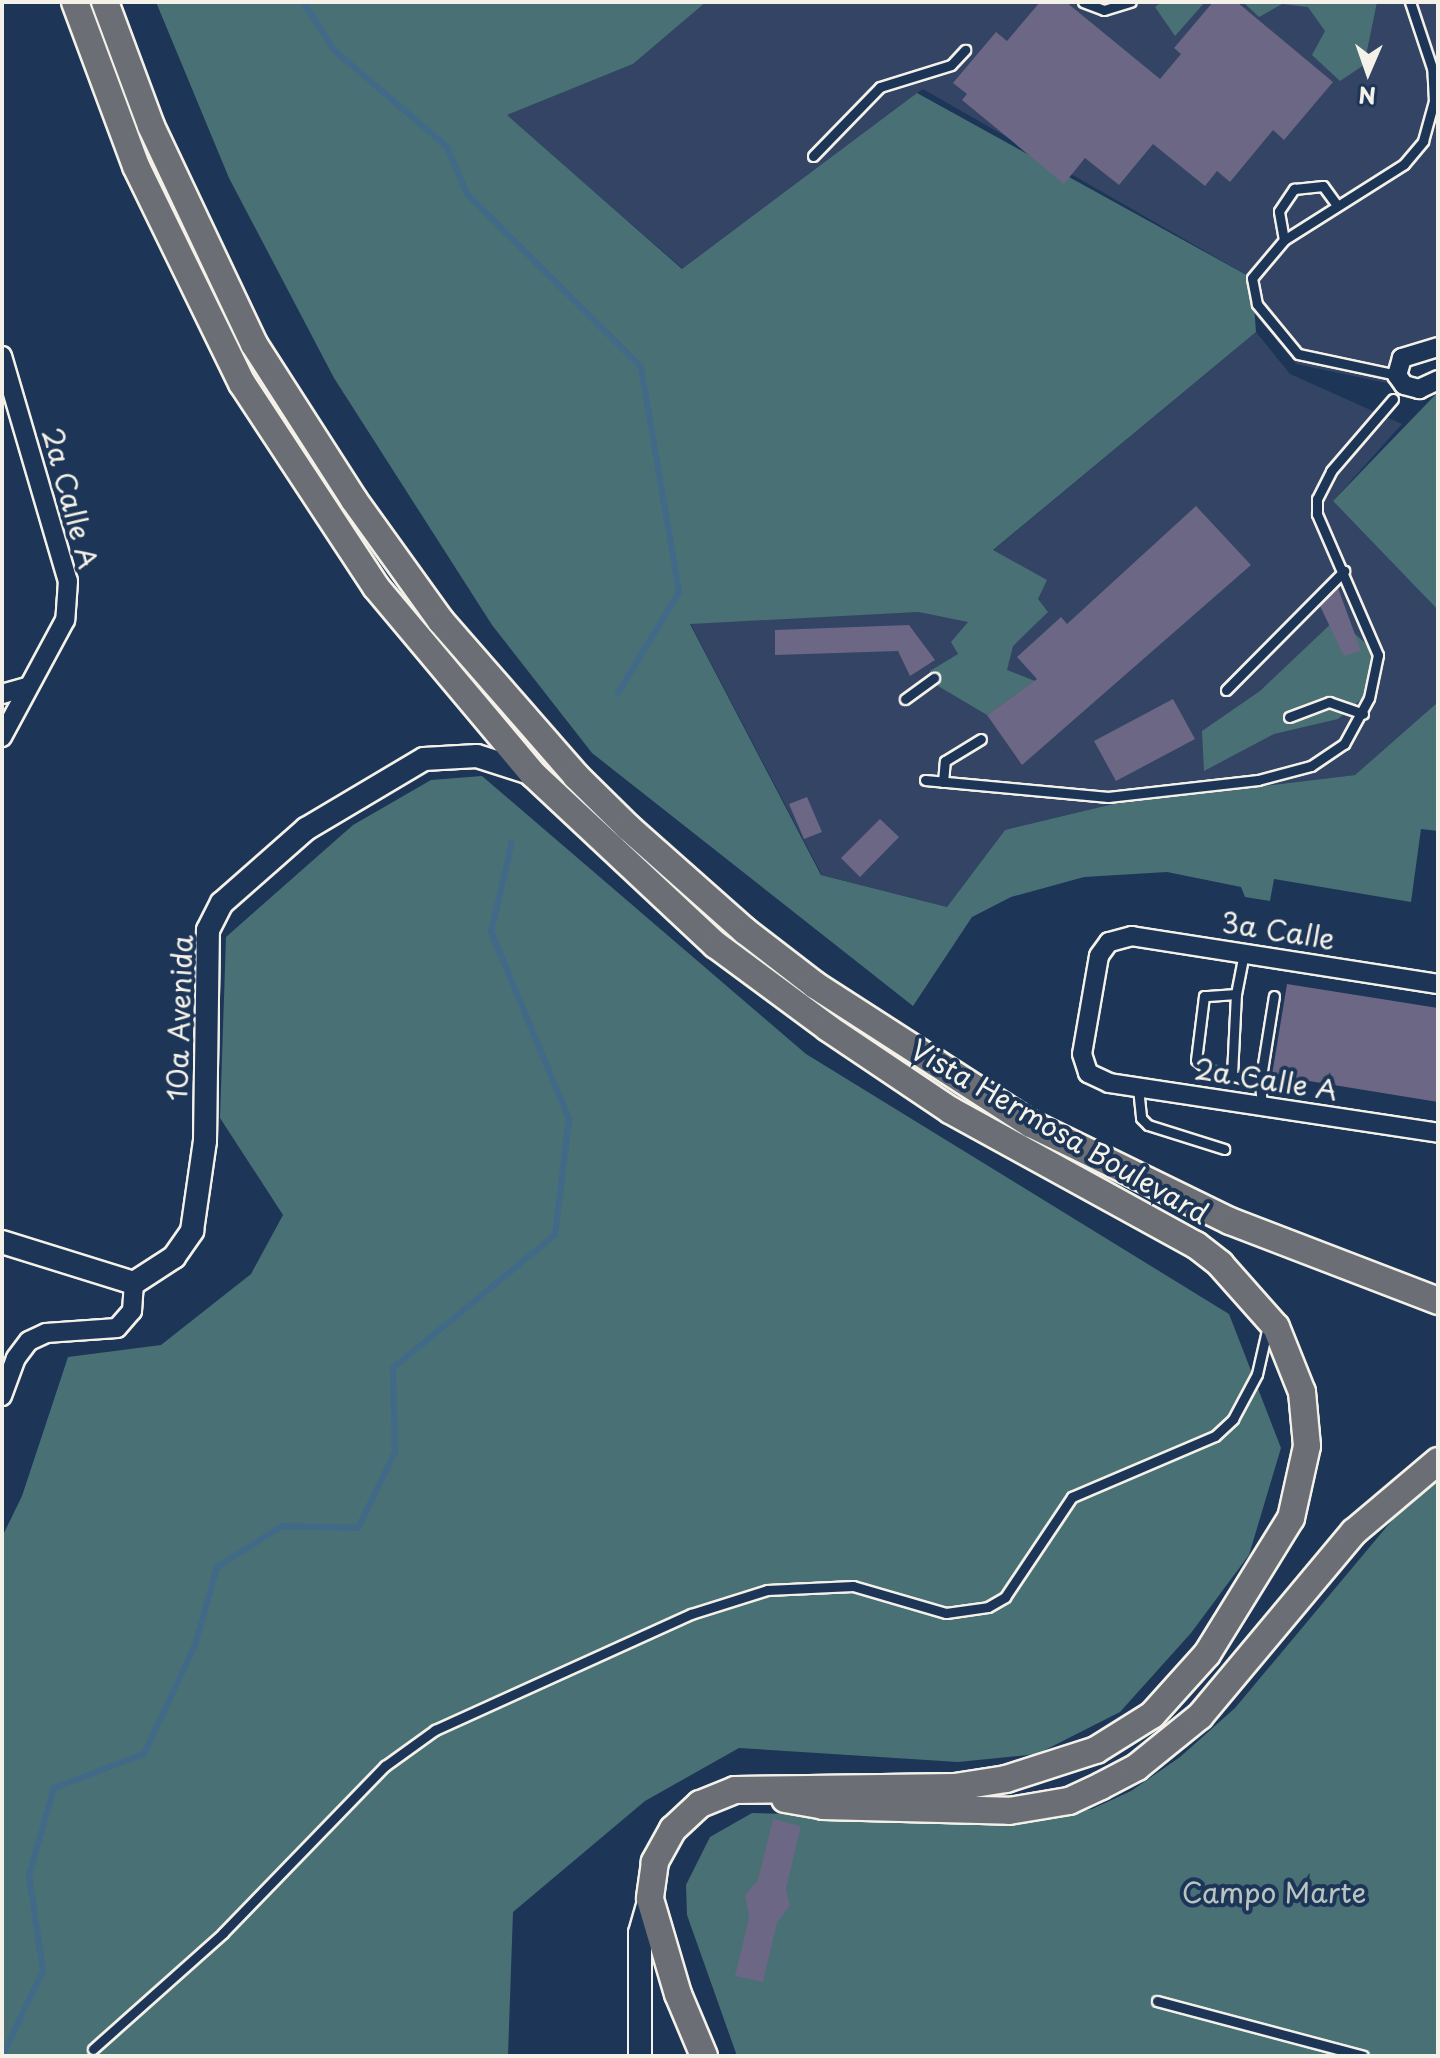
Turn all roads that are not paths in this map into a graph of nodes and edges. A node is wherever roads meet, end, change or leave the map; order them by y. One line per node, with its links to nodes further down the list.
1 (75, 2): 25 (main road, Vista Hermosa Boulevard)
2 (105, 2): 41 (main road, Vista Hermosa Boulevard)
3 (1083, 2): 4 (lane)
4 (1131, 2)
5 (1410, 2): 8 (lane)
6 (965, 50): 7 (lane)
7 (813, 156)
8 (1337, 205): 9 (lane); 9 (lane)
9 (1284, 240): 12 (lane)
10 (1438, 347): 12 (street)
11 (2, 356): 17 (street, 2a Calle A)
12 (1397, 375): 13 (street)
13 (1438, 380)
14 (1393, 399): 15 (lane)
15 (1344, 571): 18 (lane); 21 (lane)
16 (934, 678): 20 (lane)
17 (26, 687): 19 (street); 23 (street, 2a Calle A)
18 (1226, 690)
19 (2, 694)
20 (905, 699)
21 (1363, 714): 22 (lane); 27 (lane)
22 (1289, 717)
23 (2, 737)
24 (981, 739): 27 (lane)
25 (533, 774): 40 (street, 10a Avenida); 42 (main road, Vista Hermosa Boulevard)
26 (925, 780): 27 (lane)
27 (943, 782)
28 (1244, 953): 29 (street, 3a Calle); 30 (lane); 32 (street, 3a Calle)
29 (1438, 984)
30 (1236, 994): 33 (lane); 33 (lane)
31 (1274, 996): 34 (lane)
32 (1088, 1073): 35 (street, 2a Calle A)
33 (1232, 1075): 34 (lane)
34 (1260, 1083): 36 (lane)
35 (1138, 1088): 36 (street, 2a Calle A); 38 (lane)
36 (1262, 1106): 37 (street, 2a Calle A)
37 (1438, 1133)
38 (1224, 1149)
39 (2, 1242): 40 (street)
40 (134, 1283): 43 (street)
41 (1438, 1301)
42 (1270, 1318): 45 (main road, Vista Hermosa Boulevard); 48 (lane)
43 (2, 1396)
44 (1438, 1461): 45 (main road)
45 (735, 1790): 46 (main road)
46 (650, 1899): 49 (street); 50 (main road)
47 (1157, 2001): 51 (lane)
48 (93, 2049)
49 (640, 2056)
50 (704, 2056)
51 (1363, 2056)

